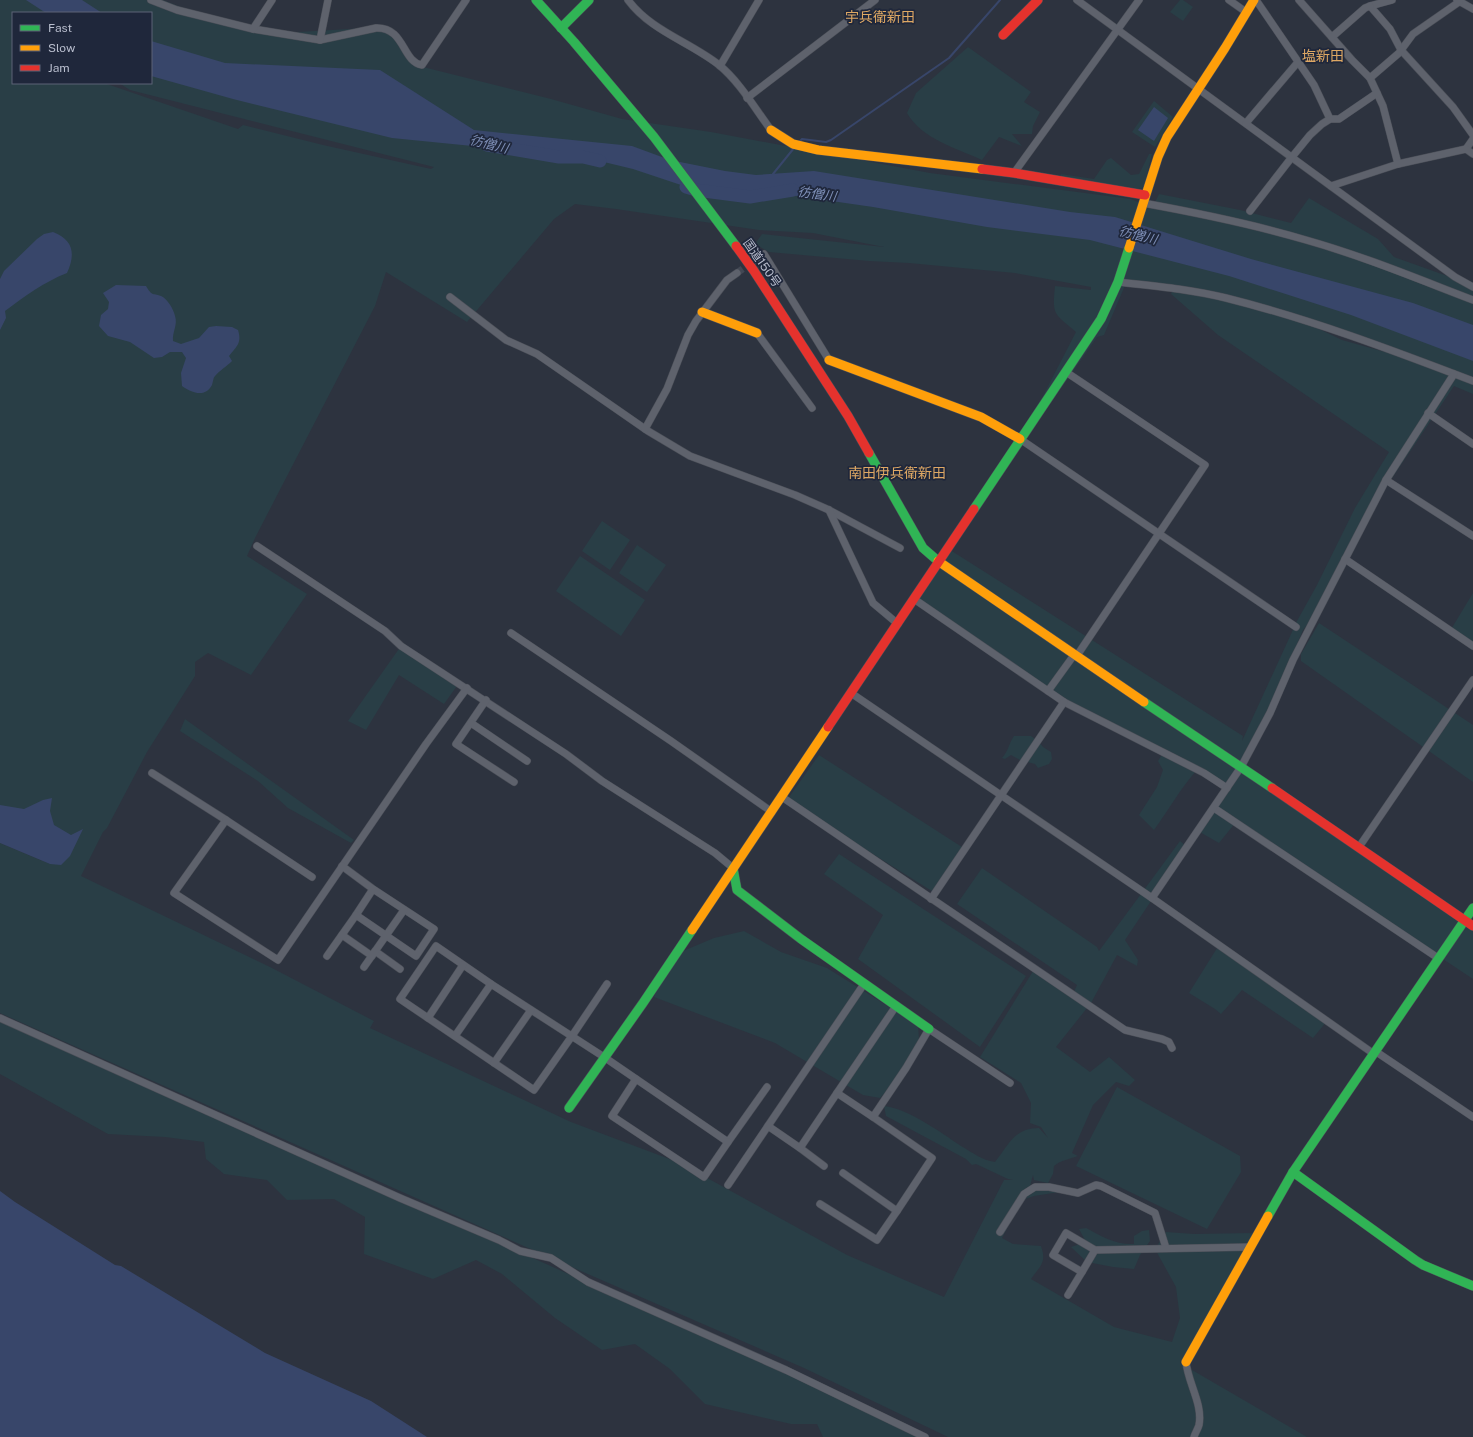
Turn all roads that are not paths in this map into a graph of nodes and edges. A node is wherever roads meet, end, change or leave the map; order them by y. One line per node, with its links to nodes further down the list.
1 (151, 0): 22 (street)
2 (272, 0): 22 (street)
3 (328, 0): 26 (street)
4 (466, 0): 26 (street)
5 (536, 0): 21 (main road, 国道150号)
6 (589, 0): 21 (main road)
7 (628, 0): 29 (street)
8 (759, 0): 29 (street)
9 (875, 0): 33 (street)
10 (1038, 0): 24 (main road)
11 (1077, 0): 23 (street)
12 (1139, 0): 23 (street)
13 (1229, 0): 20 (street)
14 (1255, 0): 20 (main road); 28 (street)
15 (1299, 0): 25 (street)
16 (1392, 0): 18 (street)
17 (1458, 1): 19 (street); 27 (street)
18 (1370, 6): 25 (street); 27 (street)
19 (1473, 9)
20 (1246, 12): 31 (main road)
21 (561, 28): 71 (main road, 国道150号)
22 (253, 29): 26 (street)
23 (1118, 30): 31 (street); 43 (street)
24 (1003, 35)
25 (1332, 38): 30 (street)
26 (320, 40)
27 (1401, 50): 30 (street); 37 (street)
28 (1298, 62): 34 (street); 35 (street)
29 (720, 66): 33 (street)
30 (1370, 78): 32 (street)
31 (1198, 88): 35 (street); 45 (main road)
32 (1377, 93): 34 (street); 42 (street)
33 (747, 98): 36 (street)
34 (1330, 119): 41 (street)
35 (1246, 123): 41 (street)
36 (771, 130): 43 (main road)
37 (1473, 135)
38 (1473, 139): 39 (street)
39 (1466, 149): 40 (street); 42 (street)
40 (1473, 154)
41 (1292, 157): 44 (street); 46 (street)
42 (1398, 164): 44 (street)
43 (1014, 173): 45 (main road)
44 (1331, 186): 50 (street)
45 (1143, 201): 49 (main road); 52 (street)
46 (1250, 211)
47 (756, 260): 55 (street)
48 (737, 273): 53 (street)
49 (1118, 282): 56 (main road); 57 (street)
50 (1473, 287)
51 (450, 297): 61 (street)
52 (1473, 300)
53 (702, 312): 54 (main road); 61 (street)
54 (757, 333): 59 (street)
55 (829, 360): 62 (main road)
56 (1066, 372): 62 (main road); 66 (street)
57 (1454, 374): 58 (street); 60 (street)
58 (1473, 381)
59 (812, 408)
60 (1428, 413): 63 (street); 64 (street)
61 (645, 429): 65 (street)
62 (1020, 439): 66 (street); 71 (main road)
63 (1473, 444)
64 (1386, 480): 67 (street); 70 (street)
65 (829, 510): 69 (street); 73 (street)
66 (1159, 534): 74 (street); 77 (street)
67 (1473, 536)
68 (257, 546): 79 (street)
69 (900, 548)
70 (1345, 559): 76 (street); 86 (street)
71 (938, 561): 72 (main road); 77 (main road, 国道150号)
72 (914, 599): 73 (main road); 80 (street)
73 (898, 624): 81 (main road)
74 (1296, 627)
75 (511, 633): 93 (street)
76 (1473, 646)
77 (1075, 656): 80 (street); 86 (main road, 国道150号)
78 (1473, 680): 95 (street)
79 (467, 688): 82 (street); 96 (street)
80 (1048, 691): 83 (street)
81 (851, 693): 90 (street); 91 (main road)
82 (486, 700): 84 (street); 97 (street)
83 (1064, 702): 89 (street); 90 (street)
84 (471, 723): 85 (street); 88 (street)
85 (526, 762)
86 (1241, 767): 89 (street); 95 (main road, 国道150号)
87 (152, 773): 94 (street)
88 (514, 782)
89 (1227, 788): 92 (street)
90 (1001, 796): 100 (street); 101 (street)
91 (782, 797): 93 (main road); 101 (street)
92 (1214, 808): 100 (street); 111 (street)
93 (772, 812): 97 (main road)
94 (226, 820): 96 (street); 98 (street)
95 (1359, 847): 105 (main road, 国道150号)
96 (342, 866): 99 (street)
97 (733, 868): 117 (main road); 127 (main road)
98 (312, 877)
99 (373, 889): 103 (street); 104 (street)
100 (1152, 898): 126 (street)
101 (931, 899): 125 (street)
102 (1473, 908): 105 (main road)
103 (404, 910): 108 (street); 108 (street)
104 (356, 915): 107 (street); 108 (street)
105 (1465, 920): 106 (main road, 国道150号); 111 (main road)
106 (1473, 926)
107 (342, 935): 109 (street); 110 (street)
108 (386, 935): 109 (street)
109 (373, 954): 113 (street); 114 (street)
110 (327, 956)
111 (1438, 958): 126 (main road)
112 (464, 965): 115 (street); 121 (street); 121 (street)
113 (364, 967)
114 (400, 969)
115 (491, 984): 119 (street); 123 (street)
116 (607, 984): 124 (street)
117 (864, 984): 118 (main road); 136 (street)
118 (896, 1006): 122 (main road); 132 (street)
119 (531, 1010): 124 (street); 128 (street)
120 (0, 1018): 153 (street)
121 (428, 1018): 123 (street)
122 (929, 1029): 130 (street); 134 (street)
123 (455, 1036): 128 (street)
124 (572, 1036): 127 (street); 128 (street)
125 (1172, 1048)
126 (1374, 1052): 135 (street); 140 (main road)
127 (604, 1057): 129 (street); 133 (main road)
128 (494, 1063)
129 (636, 1079): 137 (street); 137 (street)
130 (1010, 1083)
131 (767, 1087): 137 (street)
132 (837, 1093): 134 (street); 138 (street)
133 (569, 1108)
134 (874, 1117): 144 (street)
135 (1473, 1117)
136 (768, 1126): 138 (street); 142 (street)
137 (728, 1142)
138 (800, 1148): 139 (street)
139 (824, 1166)
140 (1293, 1172): 146 (main road); 150 (main road)
141 (843, 1173): 144 (street)
142 (728, 1185)
143 (820, 1204): 144 (street)
144 (897, 1211)
145 (1000, 1232): 147 (street)
146 (1250, 1247): 147 (street); 152 (main road)
147 (1166, 1248): 148 (street)
148 (1095, 1250): 149 (street); 149 (street)
149 (1082, 1272): 151 (street)
150 (1473, 1286)
151 (1068, 1295)
152 (1186, 1362): 154 (street)
153 (925, 1437)
154 (1194, 1437)

